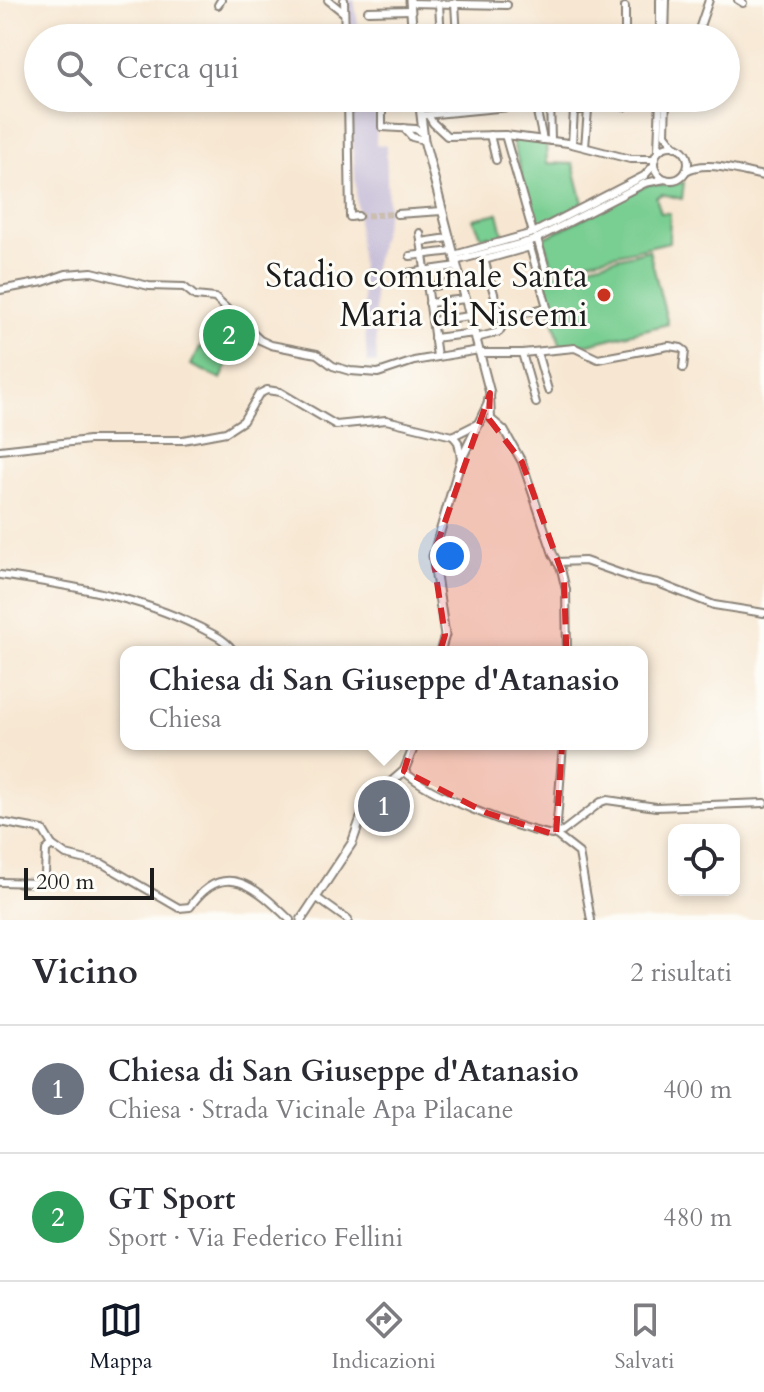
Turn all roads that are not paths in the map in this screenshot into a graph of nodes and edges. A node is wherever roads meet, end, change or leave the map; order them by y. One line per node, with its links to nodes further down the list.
1 (328, 0): 11 (street)
2 (344, 0): 11 (street)
3 (663, 0): 17 (street)
4 (709, 0): 18 (street)
5 (455, 3): 7 (street); 8 (street); 15 (street)
6 (410, 4): 7 (street); 10 (street); 13 (main road)
7 (439, 4): 14 (street)
8 (507, 5)
9 (625, 7): 16 (street)
10 (368, 11)
11 (344, 13): 12 (street)
12 (344, 24)
13 (412, 24)
14 (440, 24)
15 (456, 24)
16 (625, 24)
17 (662, 24)
18 (701, 24)
19 (349, 112): 46 (street)
20 (382, 112): 30 (street)
21 (421, 112): 29 (main road)
22 (483, 112): 29 (street)
23 (538, 112): 33 (street)
24 (549, 112): 33 (street)
25 (574, 112): 34 (street)
26 (588, 112): 35 (street)
27 (662, 112): 38 (street)
28 (664, 112): 36 (street)
29 (423, 127): 30 (street); 30 (street); 31 (street); 44 (main road)
30 (407, 131)
31 (490, 135): 32 (street); 39 (street)
32 (505, 135): 33 (street); 48 (street)
33 (547, 140): 34 (street)
34 (572, 144): 35 (street)
35 (585, 147): 38 (street)
36 (675, 147): 37 (street); 38 (street)
37 (686, 155): 40 (street); 41 (street)
38 (656, 159): 43 (street); 48 (street)
39 (496, 160)
40 (707, 166): 41 (street); 42 (street)
41 (686, 171): 43 (street)
42 (764, 176)
43 (665, 179): 48 (street)
44 (442, 211): 45 (street); 49 (main road)
45 (397, 214)
46 (354, 216)
47 (420, 233): 50 (street)
48 (535, 236): 53 (street); 54 (street); 57 (street)
49 (449, 238): 50 (street); 54 (main road)
50 (421, 242): 51 (street)
51 (423, 254): 52 (street); 54 (street); 55 (street)
52 (410, 256)
53 (483, 257): 54 (street); 57 (street); 64 (street)
54 (455, 258): 55 (street); 58 (main road)
55 (425, 271): 56 (street); 59 (street)
56 (408, 273)
57 (538, 276): 64 (street)
58 (461, 282): 59 (street); 61 (main road)
59 (427, 287): 62 (street)
60 (0, 290): 71 (street)
61 (466, 299): 62 (street); 63 (main road)
62 (429, 303): 65 (street)
63 (470, 316): 65 (street); 66 (main road)
64 (501, 320): 66 (street)
65 (432, 321): 67 (street)
66 (476, 336): 67 (street); 68 (main road)
67 (434, 338): 71 (street)
68 (480, 352): 70 (street); 71 (street); 74 (main road)
69 (537, 352): 70 (street); 72 (street); 73 (street)
70 (522, 353): 75 (street)
71 (437, 356)
72 (683, 368)
73 (548, 390)
74 (490, 393): 76 (main road); 80 (street)
75 (536, 403)
76 (479, 423): 77 (street); 79 (main road)
77 (453, 436): 78 (street); 79 (street)
78 (0, 450)
79 (461, 460): 84 (main road)
80 (557, 562): 82 (street); 85 (street)
81 (0, 575): 83 (street)
82 (764, 613)
83 (230, 646)
84 (442, 646)
85 (567, 646)
86 (413, 750): 88 (main road)
87 (563, 750): 91 (street)
88 (404, 771): 91 (street); 94 (main road)
89 (764, 803): 91 (street)
90 (0, 822): 92 (street)
91 (556, 835): 98 (street)
92 (52, 845): 93 (street); 95 (street)
93 (0, 882)
94 (317, 898): 96 (main road); 97 (street)
95 (290, 920)
96 (301, 920)
97 (348, 920)
98 (591, 920)

